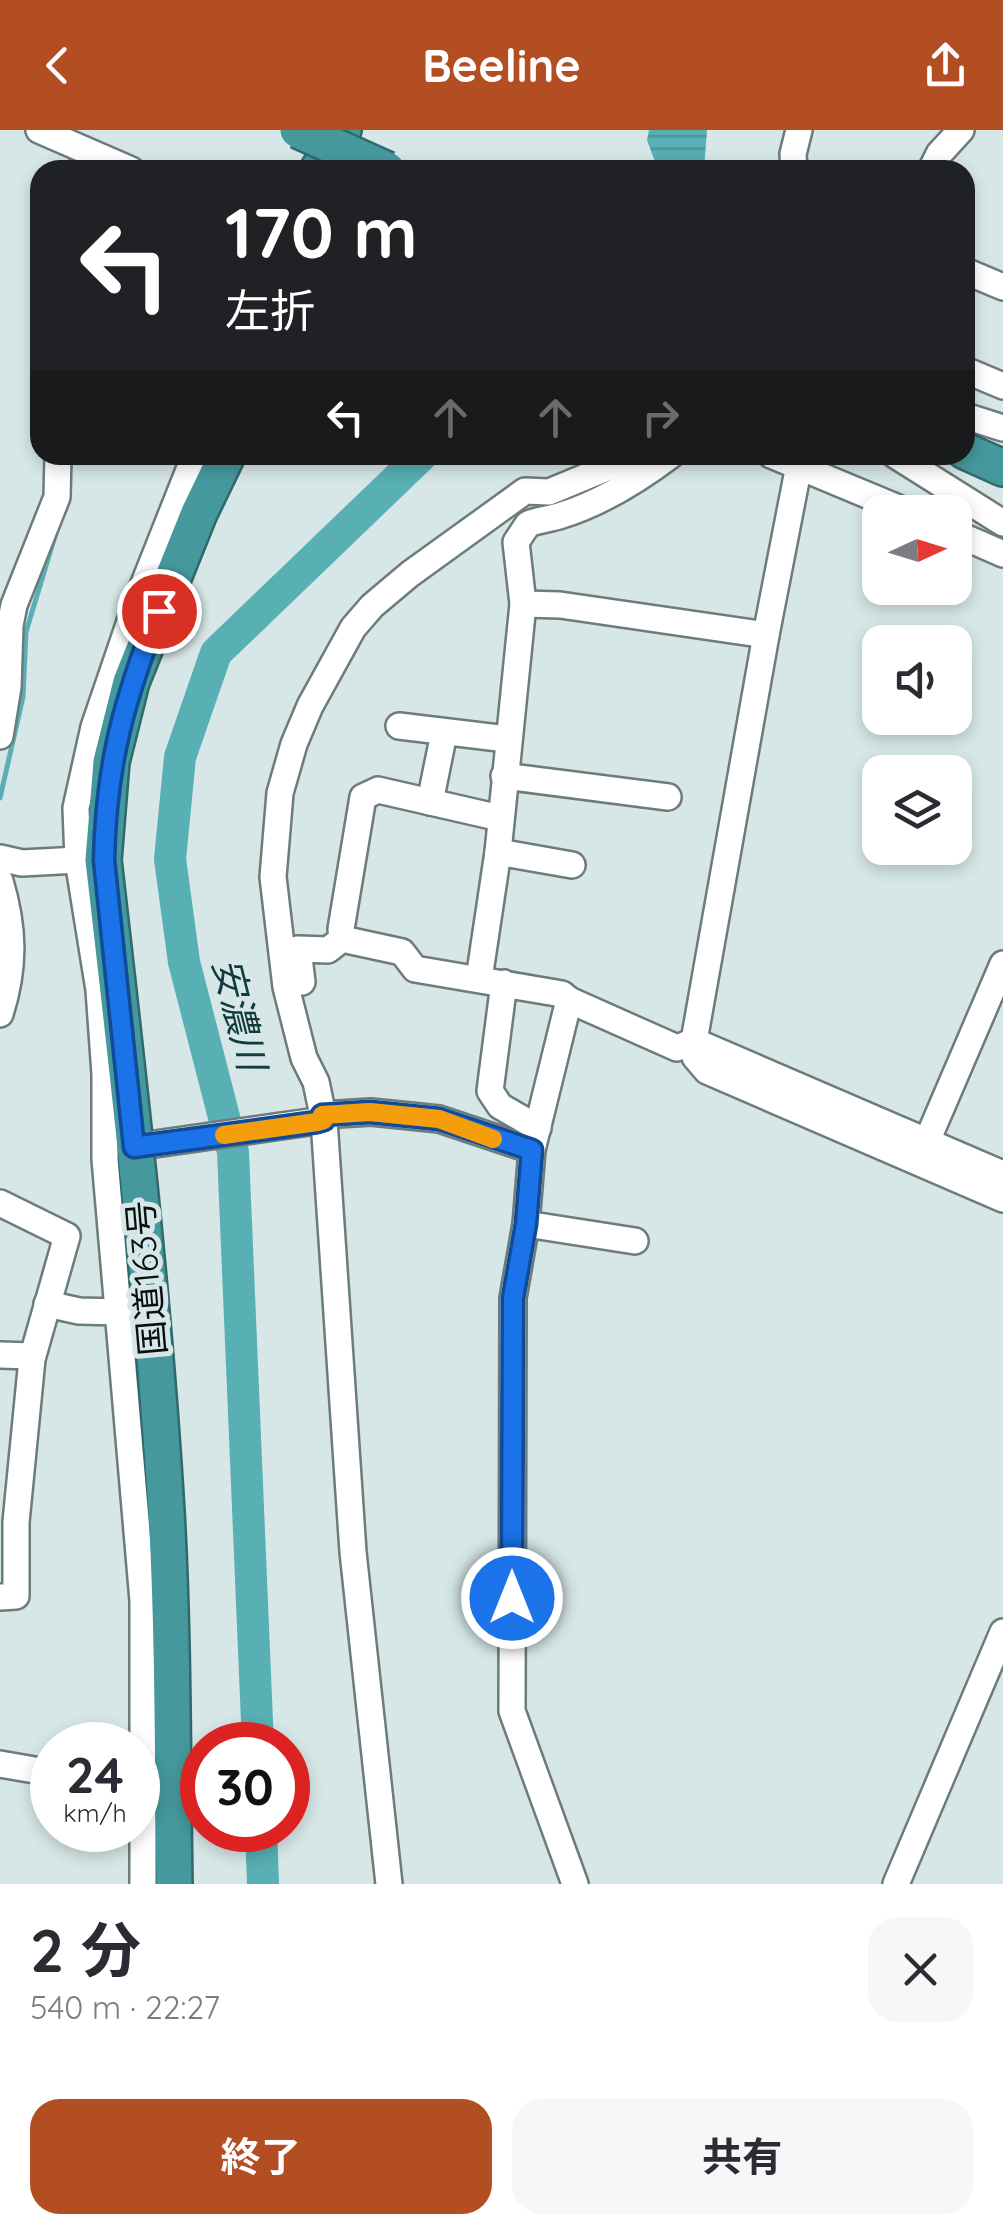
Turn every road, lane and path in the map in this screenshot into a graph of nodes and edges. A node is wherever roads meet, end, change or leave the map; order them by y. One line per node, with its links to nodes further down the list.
1 (38, 130): 6 (street)
2 (298, 130): 8 (highway, bridge)
3 (343, 130): 7 (highway)
4 (800, 130): 9 (street)
5 (961, 130): 10 (street)
6 (108, 160)
7 (324, 160)
8 (366, 160)
9 (793, 160)
10 (936, 160)
11 (975, 275): 12 (street)
12 (1003, 287)
13 (975, 374): 14 (street)
14 (1003, 386)
15 (975, 419): 16 (street)
16 (1003, 428)
17 (975, 455): 26 (highway)
18 (58, 465): 35 (street)
19 (191, 465): 43 (street)
20 (221, 465): 54 (highway, 国道163号)
21 (614, 465): 52 (street)
22 (657, 465): 31 (street)
23 (798, 465): 32 (street)
24 (809, 465): 27 (street)
25 (911, 465): 28 (street)
26 (1003, 468)
27 (872, 495)
28 (1003, 523)
29 (972, 540): 30 (street)
30 (1003, 554)
31 (523, 604): 32 (street); 36 (street)
32 (766, 635): 51 (street)
33 (399, 726): 34 (street)
34 (444, 733): 36 (street); 39 (street)
35 (0, 736)
36 (507, 739): 37 (street)
37 (504, 776): 38 (street); 40 (street)
38 (668, 797)
39 (430, 802): 40 (street); 46 (street)
40 (500, 818): 41 (street)
41 (498, 852): 44 (street); 48 (street)
42 (0, 858): 43 (street)
43 (78, 860): 62 (street)
44 (572, 865)
45 (0, 881): 50 (street)
46 (342, 939): 48 (street); 52 (street)
47 (1003, 964): 56 (street)
48 (492, 981): 49 (street); 55 (street)
49 (569, 1000): 51 (street); 55 (street)
50 (0, 1014)
51 (694, 1041): 56 (street); 58 (street)
52 (316, 1082): 53 (street)
53 (321, 1119): 54 (street); 55 (street); 75 (street)
54 (140, 1138): 62 (street); 74 (highway, 国道163号)
55 (535, 1139): 60 (street)
56 (927, 1141): 57 (street)
57 (1003, 1174)
58 (1003, 1199)
59 (0, 1203): 63 (street)
60 (526, 1224): 61 (street); 76 (street)
61 (635, 1240)
62 (119, 1301): 63 (street); 69 (street)
63 (48, 1304): 65 (street)
64 (0, 1355): 65 (street)
65 (32, 1356): 66 (street)
66 (8, 1547): 67 (street)
67 (0, 1597)
68 (1003, 1632): 77 (street)
69 (141, 1722)
70 (0, 1764): 71 (street)
71 (30, 1769)
72 (142, 1852): 73 (street)
73 (143, 1884)
74 (174, 1884)
75 (389, 1884)
76 (575, 1884)
77 (896, 1884)

